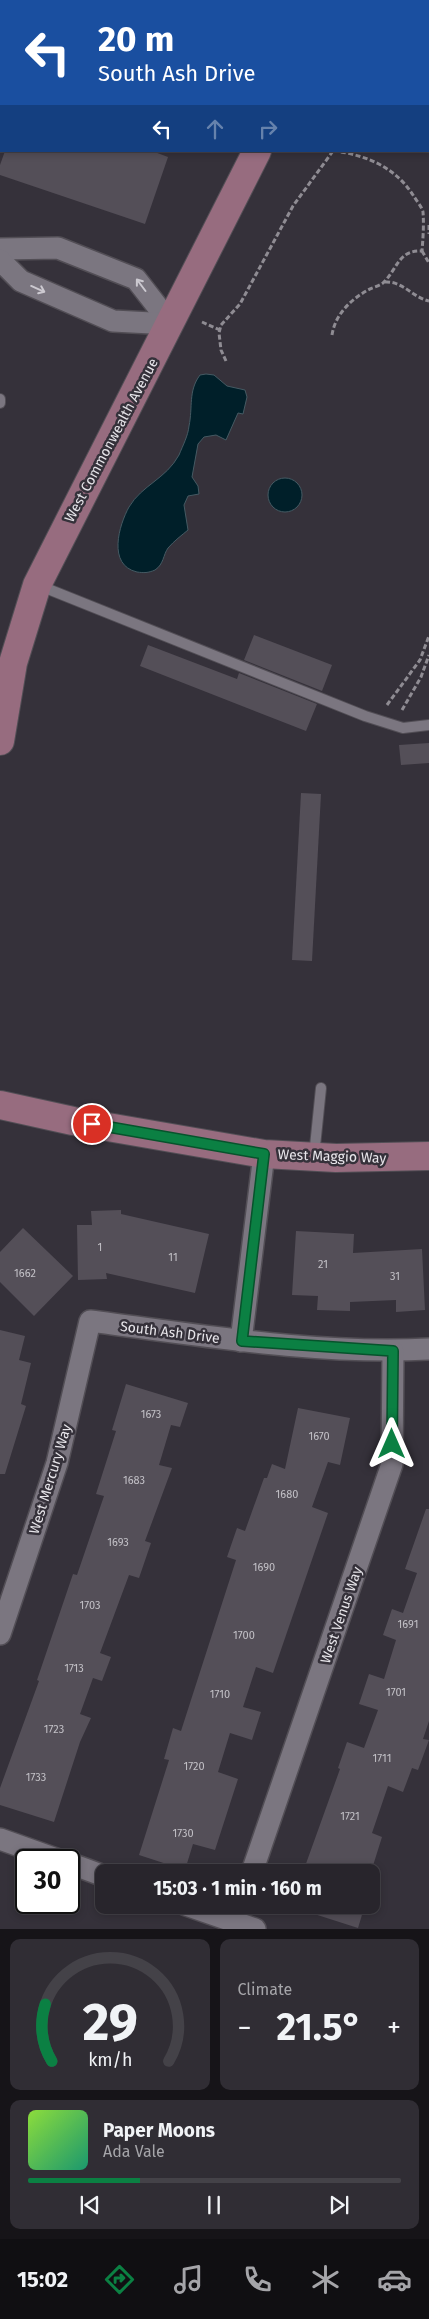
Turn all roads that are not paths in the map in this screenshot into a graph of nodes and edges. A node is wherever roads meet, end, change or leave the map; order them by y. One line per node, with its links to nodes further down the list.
1 (257, 152): 4 (street, West Commonwealth Avenue)
2 (0, 249): 4 (street, one-way to 2)
3 (0, 260): 4 (street, one-way to 4)
4 (171, 324): 5 (street, West Commonwealth Avenue)
5 (37, 585): 6 (lane); 7 (street, West Commonwealth Avenue)
6 (429, 725)
7 (0, 741)
8 (321, 1088): 12 (lane)
9 (0, 1105): 10 (street, West Maggio Way)
10 (264, 1154): 12 (street, West Maggio Way); 14 (street)
11 (429, 1156): 12 (street, West Maggio Way)
12 (314, 1157)
13 (90, 1321): 14 (street, South Ash Drive); 17 (street, West Mercury Way)
14 (242, 1341): 16 (street, South Ash Drive)
15 (429, 1349): 16 (street, South Ash Drive)
16 (393, 1351): 20 (street, West Venus Way)
17 (0, 1634)
18 (0, 1839): 19 (street)
19 (28, 1849)
20 (255, 1864)
21 (80, 1867): 22 (street)
22 (95, 1873)
23 (238, 1914): 24 (street)
24 (255, 1929)

